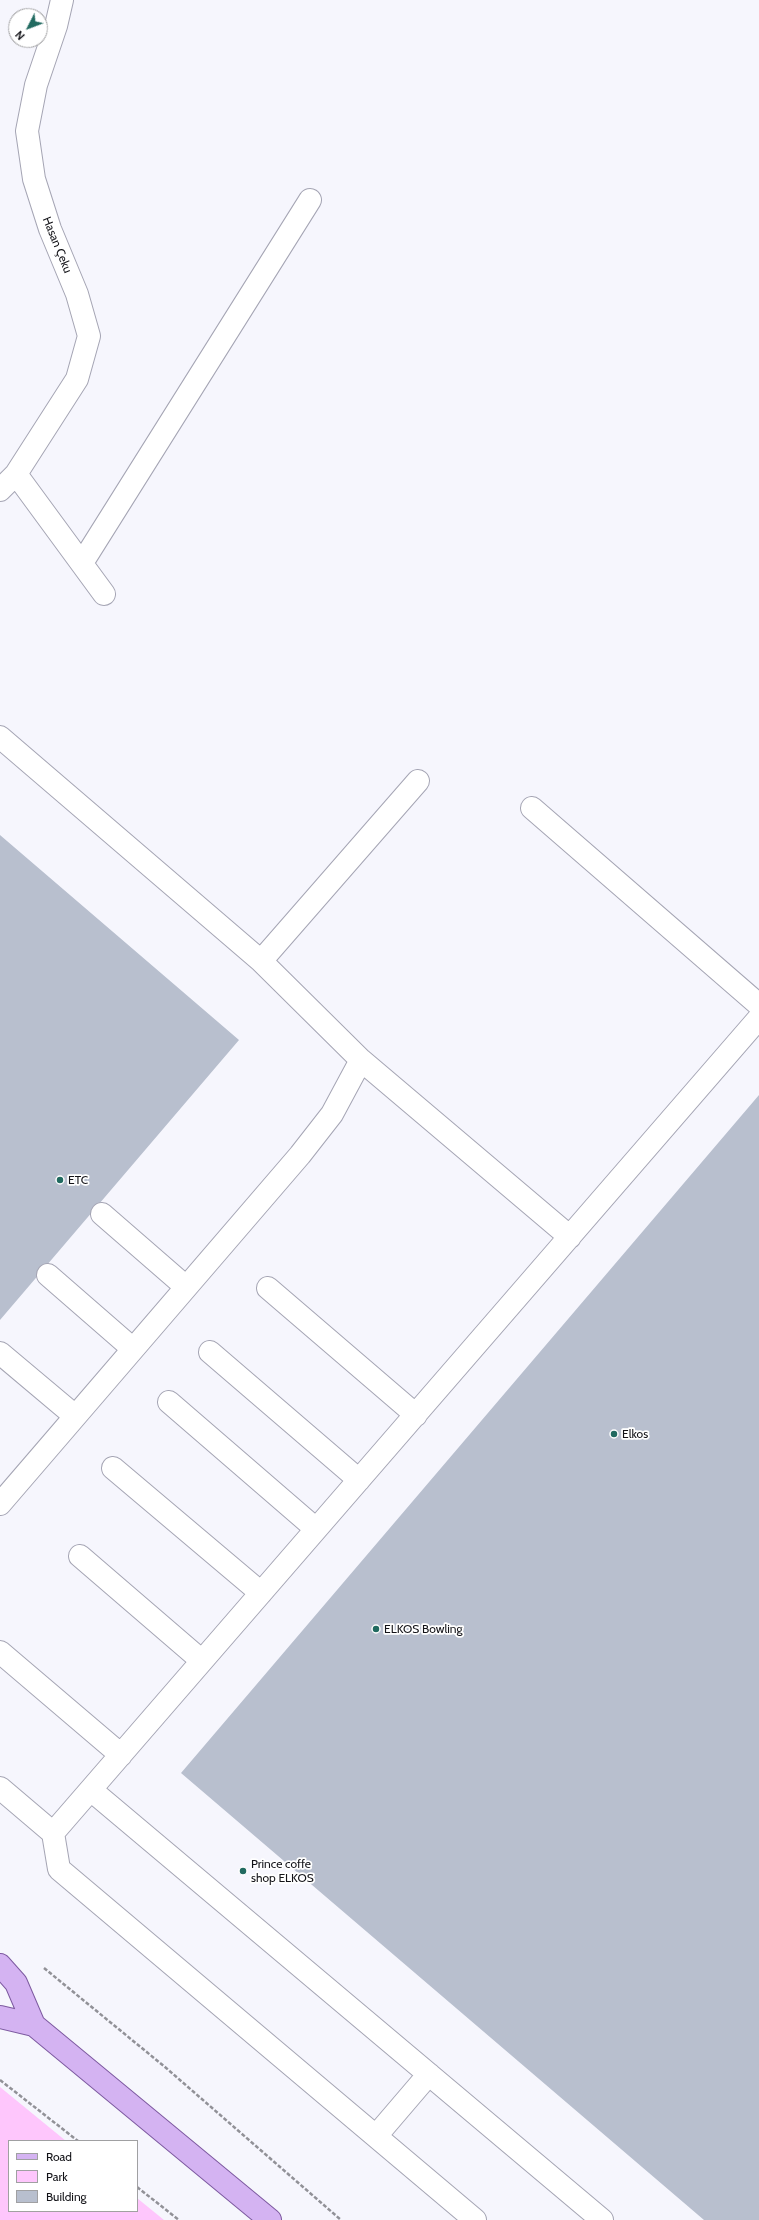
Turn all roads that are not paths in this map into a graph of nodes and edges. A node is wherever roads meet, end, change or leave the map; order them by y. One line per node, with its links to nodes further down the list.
1 (62, 0): 3 (street, Hasan Çeku)
2 (310, 200): 5 (street)
3 (16, 474): 4 (street, Hasan Çeku); 5 (street)
4 (0, 490)
5 (82, 563): 6 (street)
6 (104, 594)
7 (0, 737): 10 (street)
8 (418, 781): 10 (street)
9 (532, 808): 11 (street)
10 (261, 961): 13 (street)
11 (759, 1005)
12 (759, 1018): 15 (street)
13 (361, 1060): 15 (street); 17 (street)
14 (102, 1214): 17 (street)
15 (570, 1237): 23 (street)
16 (48, 1275): 19 (street)
17 (186, 1287): 19 (street)
18 (268, 1288): 23 (street)
19 (133, 1349): 24 (street)
20 (210, 1352): 26 (street)
21 (0, 1353): 24 (street)
22 (169, 1402): 28 (street)
23 (416, 1415): 26 (street)
24 (75, 1416): 27 (street)
25 (113, 1468): 30 (street)
26 (359, 1480): 28 (street)
27 (4, 1491)
28 (316, 1529): 30 (street)
29 (80, 1556): 32 (street)
30 (261, 1593): 32 (street)
31 (0, 1652): 33 (street)
32 (202, 1661): 33 (street)
33 (122, 1754): 35 (street)
34 (0, 1788): 36 (street)
35 (91, 1790): 36 (street); 40 (street)
36 (53, 1834): 41 (street)
37 (0, 1965): 39 (main road)
38 (0, 2017): 39 (main road)
39 (34, 2025): 42 (main road)
40 (429, 2074): 41 (street); 44 (street)
41 (376, 2136): 43 (street)
42 (270, 2220)
43 (475, 2220)
44 (602, 2220)

